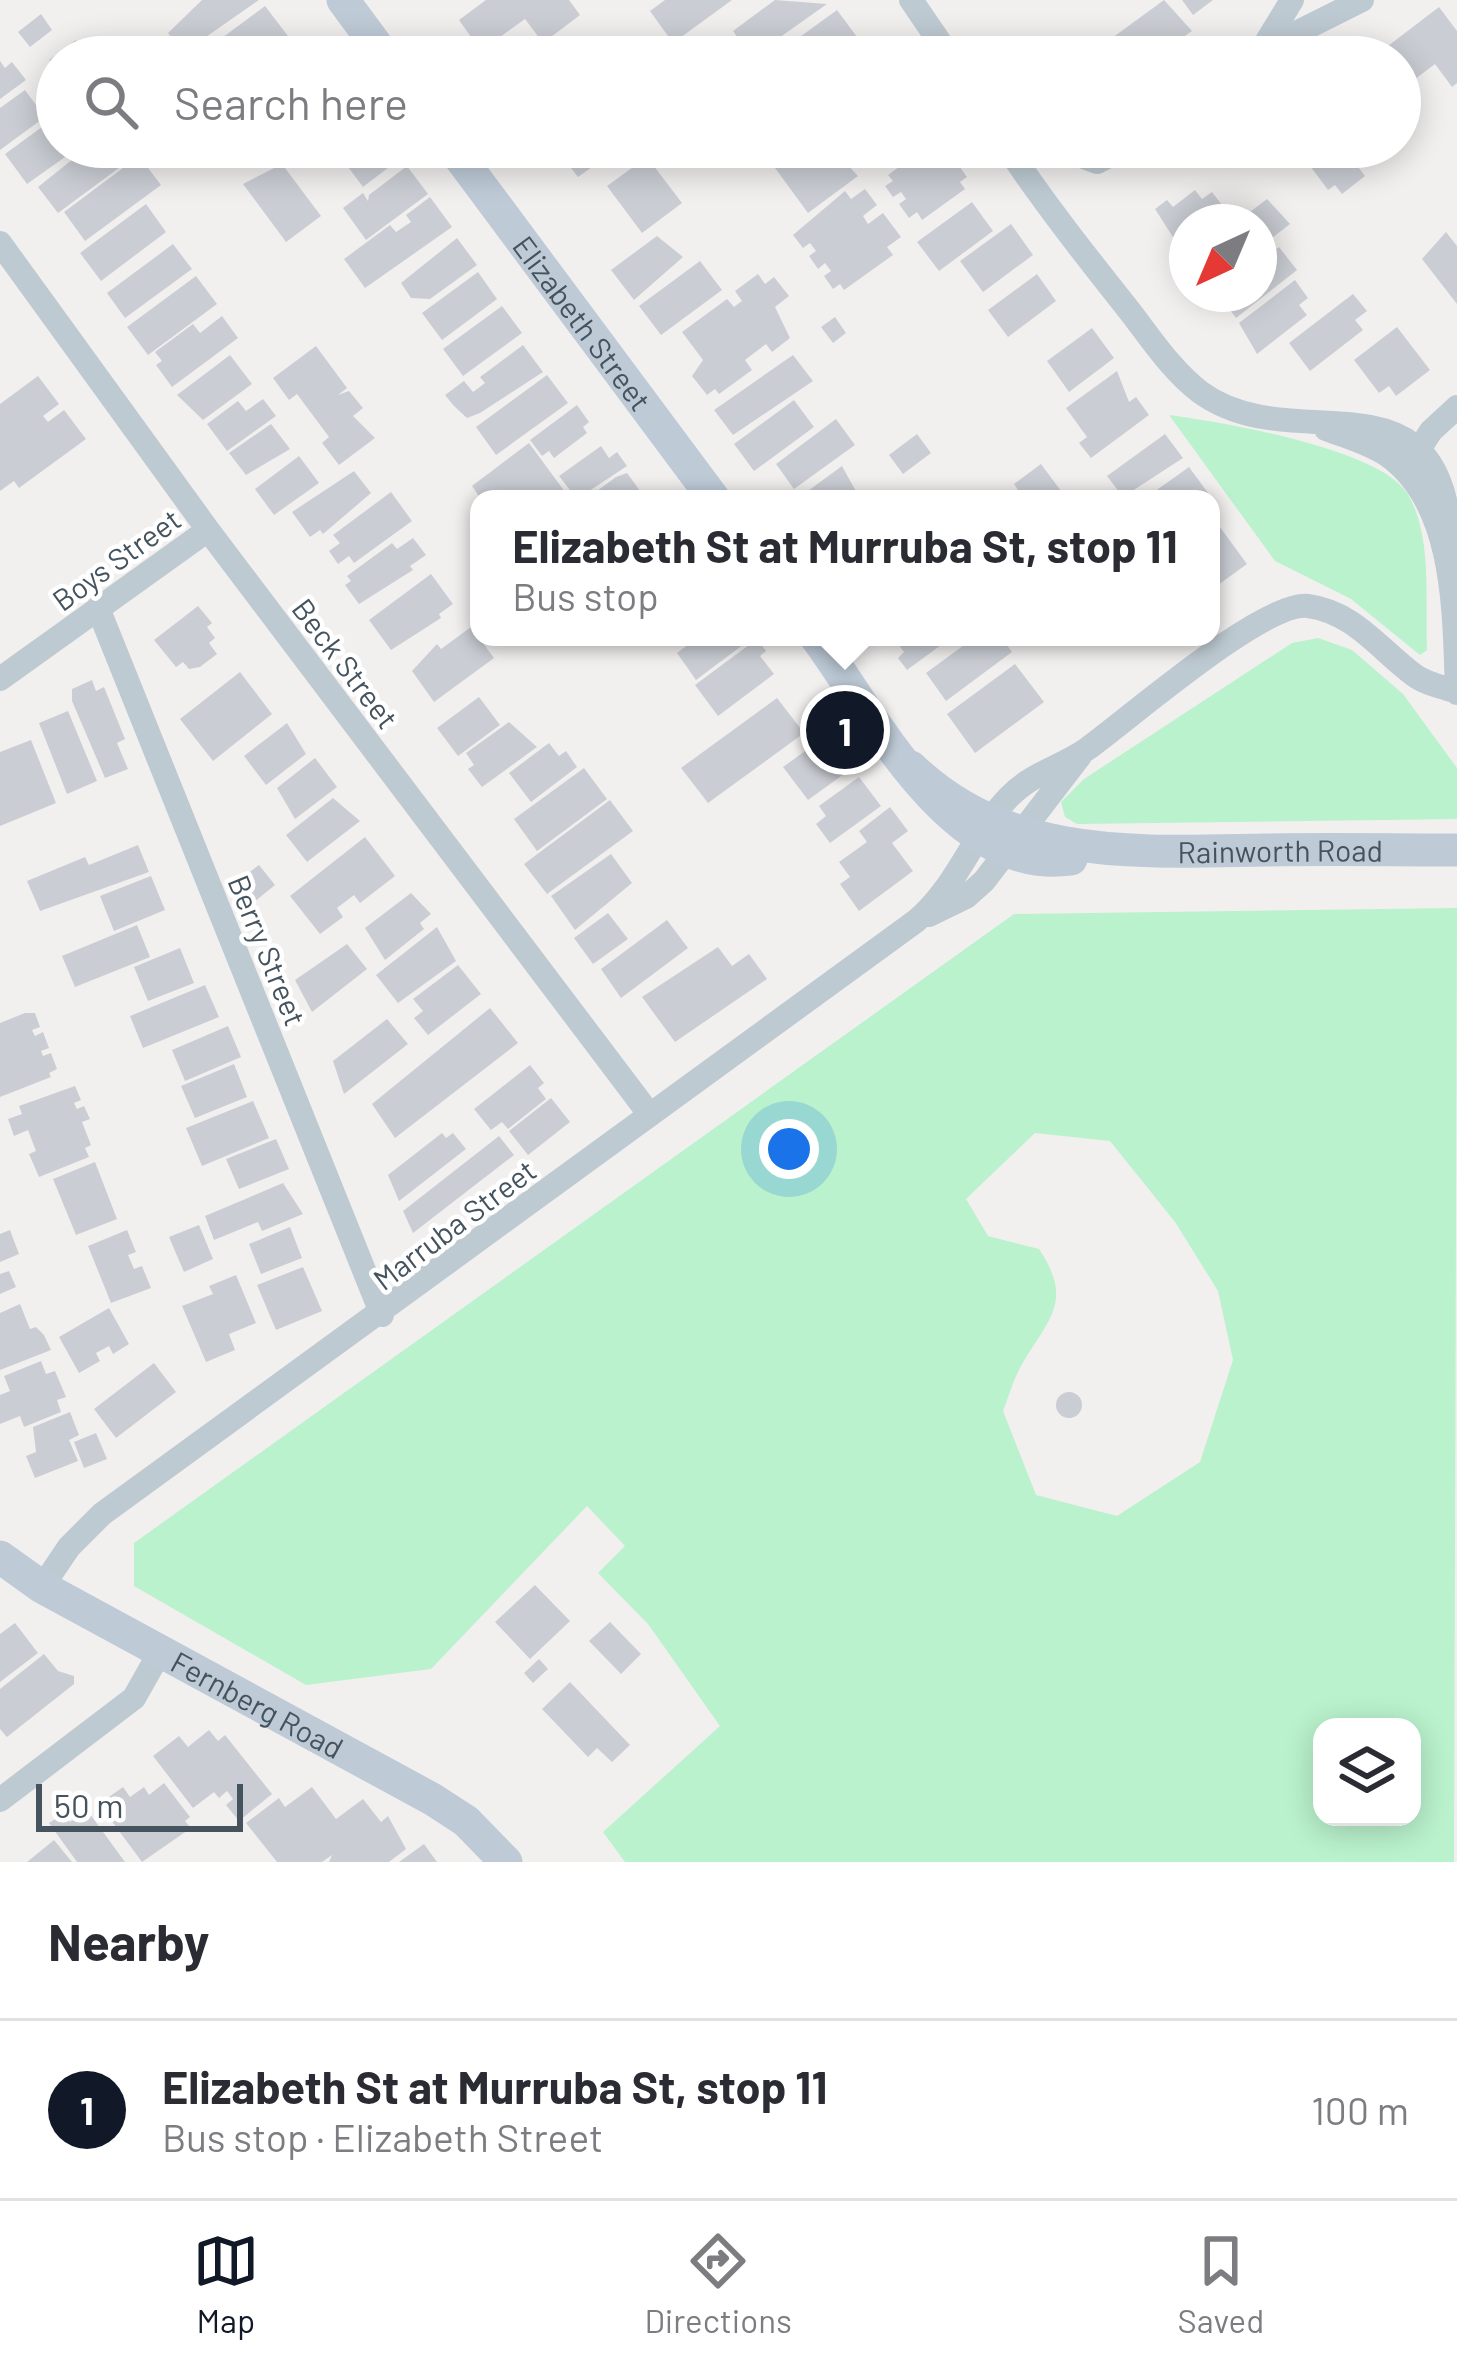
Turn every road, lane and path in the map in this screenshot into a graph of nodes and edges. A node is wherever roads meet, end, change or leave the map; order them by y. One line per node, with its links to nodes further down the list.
1 (343, 0): 5 (street)
2 (911, 0): 6 (street)
3 (1292, 0): 7 (street)
4 (1362, 0): 8 (street)
5 (370, 36)
6 (936, 36)
7 (1267, 36)
8 (1293, 36)
9 (468, 168): 17 (street, Elizabeth Street)
10 (1023, 168): 13 (street)
11 (0, 243): 18 (street, Beck Street)
12 (1457, 407): 15 (street)
13 (1301, 419): 15 (street); 16 (street)
14 (1456, 449): 15 (street)
15 (1426, 456): 16 (street); 19 (street)
16 (1408, 473): 19 (street)
17 (707, 490)
18 (208, 530): 20 (street, Boys Street); 29 (street, Beck Street)
19 (1451, 575): 23 (street)
20 (98, 608): 22 (street, Boys Street); 30 (street, Berry Street)
21 (823, 646): 25 (street)
22 (0, 679)
23 (1457, 692): 24 (street, Marruba Street)
24 (1084, 751): 25 (street, Marruba Street); 26 (street, Marruba Street)
25 (983, 830): 26 (street); 28 (street, Marruba Street)
26 (1016, 844): 27 (street, Rainworth Road); 28 (street, Marruba Street)
27 (1457, 850)
28 (916, 921): 29 (street, Marruba Street)
29 (650, 1115): 30 (street, Marruba Street)
30 (382, 1315): 32 (street, Marruba Street)
31 (0, 1557): 32 (street, Fernberg Road)
32 (43, 1587): 33 (street, Fernberg Road)
33 (160, 1652): 34 (street); 35 (street, Fernberg Road)
34 (0, 1800)
35 (506, 1862)

